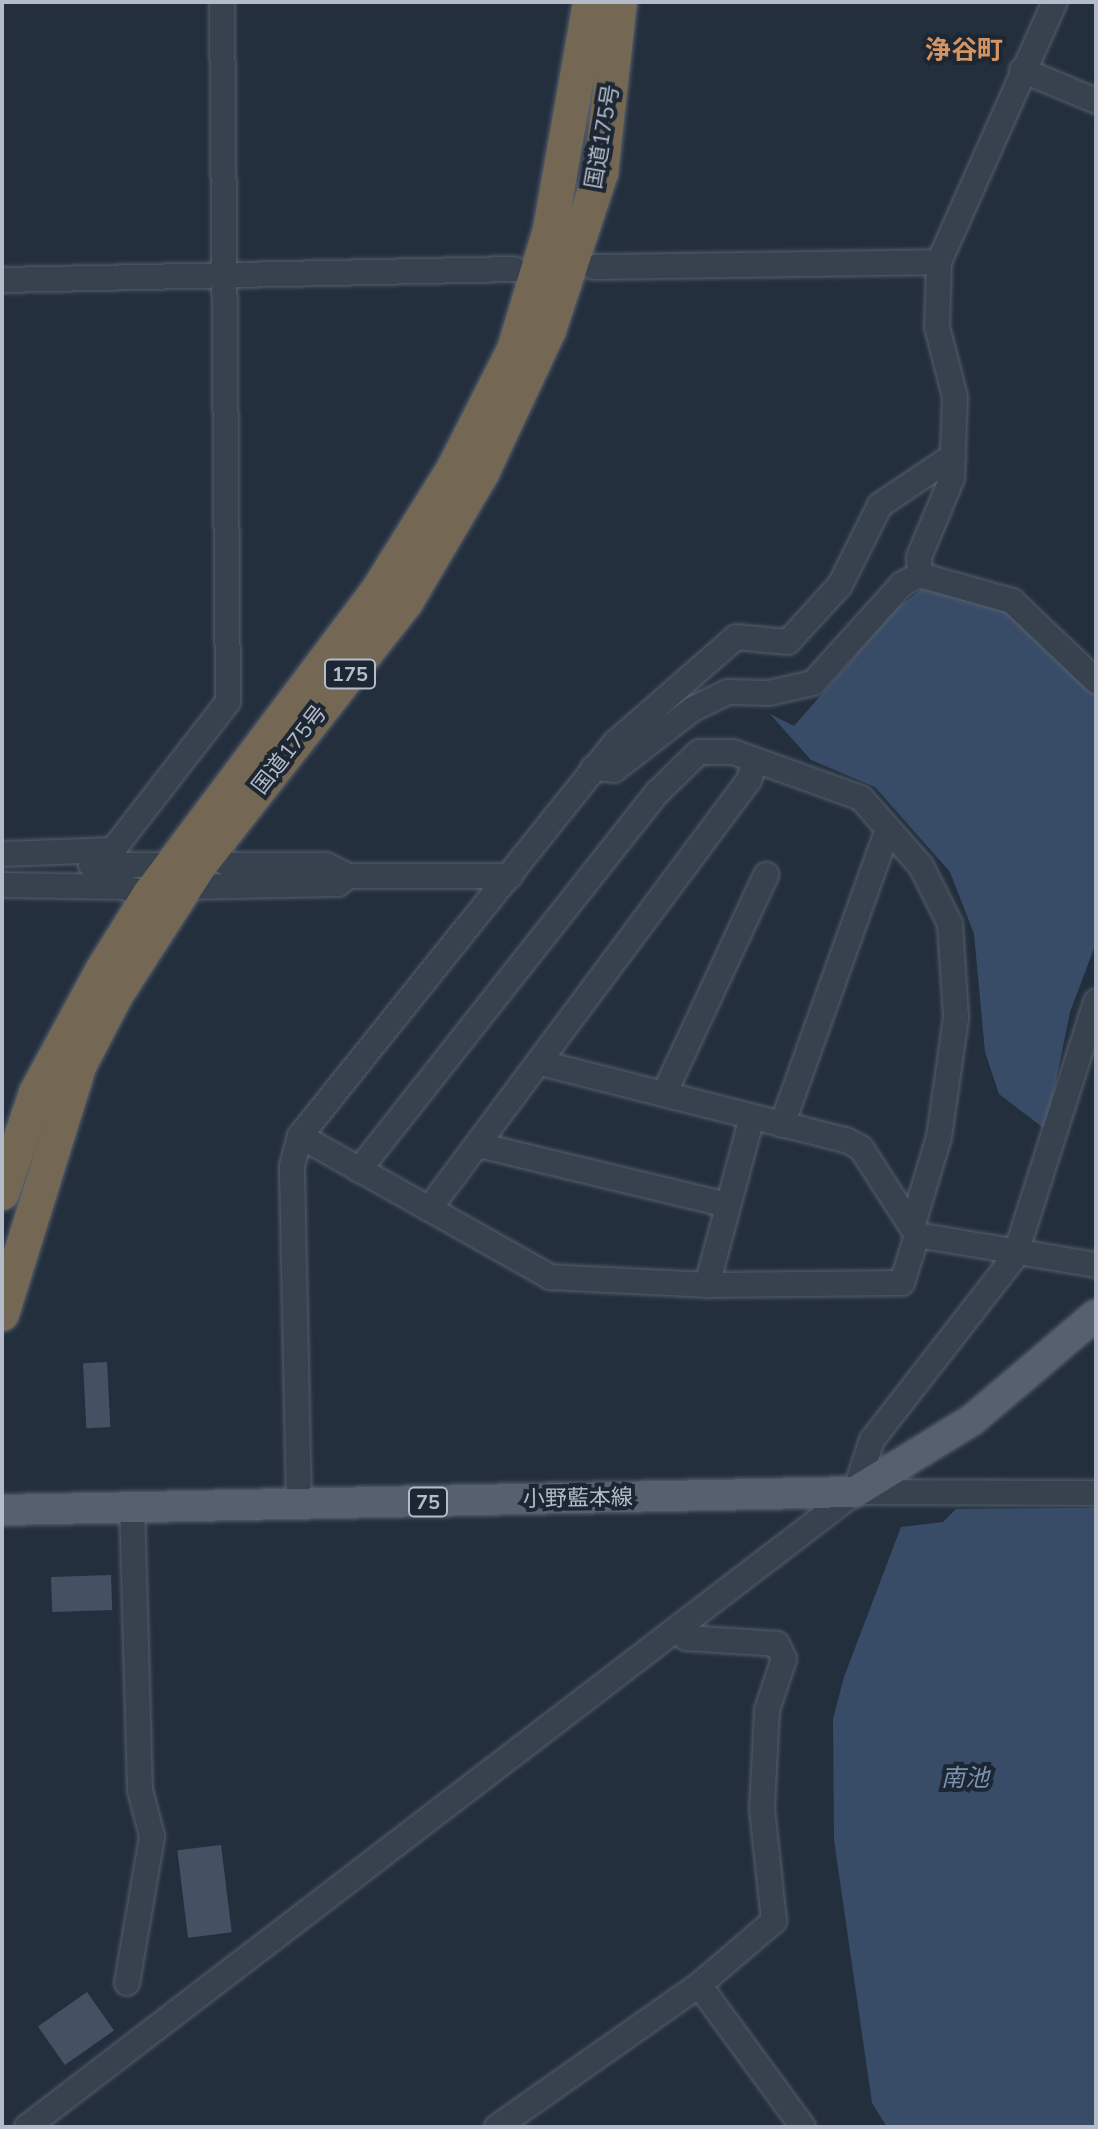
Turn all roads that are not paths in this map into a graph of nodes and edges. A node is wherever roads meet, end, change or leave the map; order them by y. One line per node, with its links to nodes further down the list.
1 (222, 2): 9 (street)
2 (590, 2): 8 (highway, 国道175号 / 175)
3 (620, 2): 8 (highway, 国道175号 / 175)
4 (1055, 2): 5 (street)
5 (1022, 70): 6 (street); 7 (street)
6 (1096, 101)
7 (939, 262): 8 (street); 11 (street)
8 (554, 268): 9 (street); 18 (highway, 国道175号 / 175); 21 (highway, 国道175号 / 175)
9 (224, 276): 10 (street); 17 (street)
10 (2, 280)
11 (953, 456): 12 (street); 15 (street)
12 (920, 575): 13 (street); 15 (street)
13 (1096, 681)
14 (755, 760): 16 (street); 28 (street); 34 (street)
15 (593, 768): 23 (street)
16 (888, 829): 31 (street); 38 (street)
17 (2, 854)
18 (216, 864): 21 (highway, 国道175号 / 175); 22 (street)
19 (2, 869): 21 (street)
20 (766, 875): 29 (street)
21 (178, 876): 22 (street); 26 (highway, 国道175号 / 175); 42 (highway, 国道175号 / 175)
22 (348, 876): 23 (street)
23 (510, 876): 32 (street)
24 (2, 878): 26 (street)
25 (2, 885): 26 (street)
26 (140, 886): 35 (highway, 国道175号 / 175)
27 (1096, 1002): 39 (street)
28 (541, 1063): 29 (street); 33 (street)
29 (664, 1094): 30 (street)
30 (752, 1117): 31 (street); 36 (street)
31 (782, 1125): 38 (street)
32 (300, 1136): 34 (street); 46 (street)
33 (478, 1145): 36 (street); 37 (street)
34 (359, 1170): 37 (street)
35 (2, 1193)
36 (728, 1205): 41 (street)
37 (429, 1209): 41 (street)
38 (914, 1231): 39 (street); 41 (street)
39 (1015, 1256): 40 (street); 44 (street)
40 (1096, 1265)
41 (707, 1285)
42 (2, 1314)
43 (1096, 1315): 44 (main road)
44 (855, 1492): 45 (street); 46 (main road, 小野藍本線 / 75); 49 (street)
45 (1096, 1493)
46 (299, 1506): 47 (main road, 小野藍本線 / 75)
47 (132, 1508): 48 (main road, 小野藍本線 / 75); 50 (street)
48 (2, 1510)
49 (678, 1630): 51 (street); 52 (street)
50 (127, 1983)
51 (699, 1985): 53 (street); 54 (street)
52 (27, 2127)
53 (497, 2127)
54 (803, 2127)

